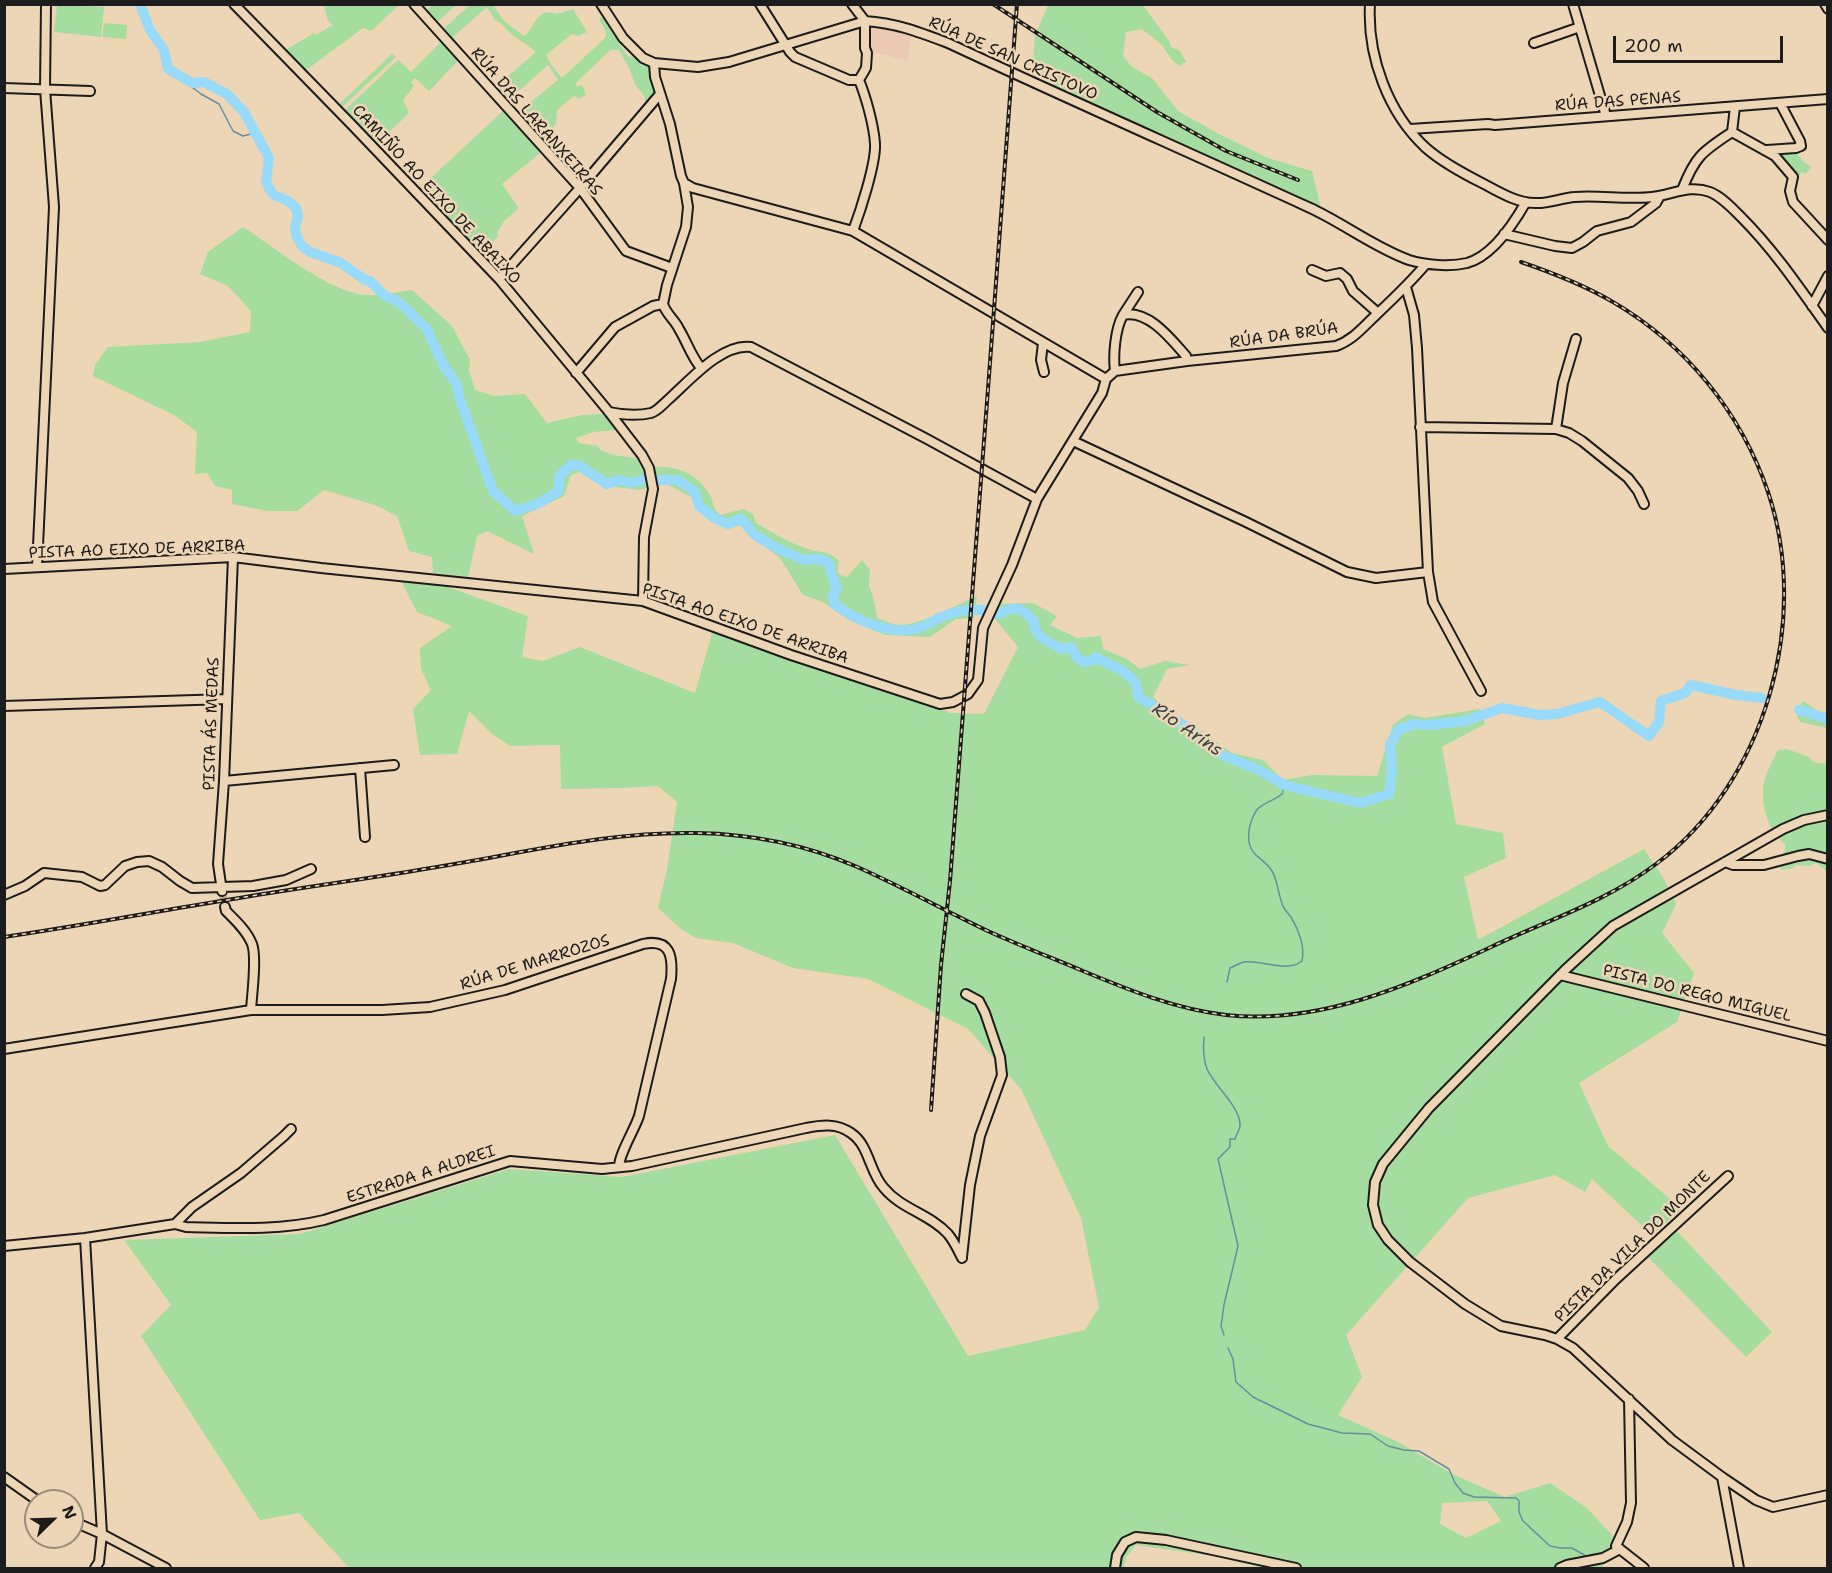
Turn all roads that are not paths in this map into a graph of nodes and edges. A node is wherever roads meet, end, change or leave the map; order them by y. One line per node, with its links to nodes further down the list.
1 (46, 4): 18 (street)
2 (234, 4): 40 (street, CAMIÑO AO EIXO DE ABAIXO)
3 (414, 4): 29 (street, RÚA DAS LARANXEIRAS)
4 (601, 4): 15 (street)
5 (760, 4): 14 (street)
6 (852, 4): 11 (street)
7 (1370, 4): 25 (street)
8 (1573, 4): 12 (street)
9 (1825, 4): 10 (street)
10 (1827, 9)
11 (865, 21): 14 (street, RÚA DE SAN CRISTOVO); 16 (street); 36 (street, RÚA DE SAN CRISTOVO)
12 (1580, 27): 13 (street); 24 (street)
13 (1534, 43)
14 (787, 46): 15 (street, RÚA DE SAN CRISTOVO); 16 (street)
15 (654, 63): 20 (street)
16 (860, 80): 33 (street)
17 (4, 88): 18 (street)
18 (45, 89): 19 (street); 63 (street)
19 (90, 91)
20 (660, 94): 28 (street); 29 (street)
21 (1827, 99): 22 (street, RÚA DAS PENAS)
22 (1780, 103): 23 (street, RÚA DAS PENAS); 27 (street)
23 (1735, 107): 24 (street, RÚA DAS PENAS); 26 (street)
24 (1606, 116): 25 (street, RÚA DAS PENAS)
25 (1410, 129): 32 (street)
26 (1732, 132): 27 (street); 30 (street)
27 (1767, 150): 35 (street)
28 (684, 183): 33 (street); 37 (street)
29 (580, 188): 37 (street, RÚA DAS LARANXEIRAS); 40 (street)
30 (1682, 190): 31 (street); 44 (street)
31 (1660, 196): 32 (street); 34 (street)
32 (1526, 202): 34 (street, RÚA DE SAN CRISTOVO)
33 (853, 231): 49 (street)
34 (1504, 234): 36 (street, RÚA DE SAN CRISTOVO)
35 (1827, 240)
36 (1426, 264): 41 (street, RÚA DA BRÚA)
37 (672, 268): 43 (street)
38 (1312, 270): 45 (street)
39 (1827, 276): 44 (street)
40 (499, 279): 53 (street, CAMIÑO AO EIXO DE ABAIXO)
41 (1407, 287): 45 (street, RÚA DA BRÚA); 57 (street)
42 (1138, 292): 46 (street)
43 (663, 304): 51 (street); 53 (street)
44 (1812, 306): 47 (street)
45 (1378, 313): 50 (street, RÚA DA BRÚA)
46 (1123, 315): 50 (street); 52 (street)
47 (1827, 326)
48 (1576, 339): 58 (street)
49 (1043, 343): 54 (street); 55 (street)
50 (1187, 361): 52 (street, RÚA DA BRÚA)
51 (701, 368): 56 (street); 60 (street)
52 (1115, 371): 55 (street, PISTA AO EIXO DE ARRIBA)
53 (576, 372): 56 (street, CAMIÑO AO EIXO DE ABAIXO)
54 (1044, 372)
55 (1106, 379): 59 (street, PISTA AO EIXO DE ARRIBA)
56 (609, 412): 66 (street, CAMIÑO AO EIXO DE ABAIXO)
57 (1420, 427): 58 (street); 65 (street)
58 (1556, 429): 61 (street)
59 (1073, 441): 60 (street, PISTA AO EIXO DE ARRIBA); 65 (street)
60 (1037, 499): 66 (street, PISTA AO EIXO DE ARRIBA)
61 (1644, 504)
62 (233, 557): 63 (street, PISTA AO EIXO DE ARRIBA); 66 (street, PISTA AO EIXO DE ARRIBA); 68 (street, PISTA ÁS MEDAS)
63 (37, 567): 64 (street, PISTA AO EIXO DE ARRIBA)
64 (4, 569)
65 (1428, 572): 67 (street)
66 (643, 601)
67 (1481, 691)
68 (227, 699): 69 (street); 72 (street, PISTA ÁS MEDAS)
69 (4, 706)
70 (394, 765): 71 (street)
71 (360, 768): 72 (street); 74 (street)
72 (224, 781): 78 (street, PISTA ÁS MEDAS)
73 (1827, 815): 76 (street)
74 (365, 837)
75 (1827, 859): 76 (street)
76 (1725, 862): 81 (street)
77 (311, 869): 78 (street)
78 (221, 889): 79 (street)
79 (4, 894)
80 (225, 907): 83 (street)
81 (1560, 975): 84 (street, PISTA DO REGO MIGUEL); 92 (street)
82 (966, 994): 87 (street, ESTRADA A ALDREI)
83 (251, 1010): 85 (street, RÚA DE MARROZOS); 87 (street, RÚA DE MARROZOS)
84 (1827, 1041)
85 (4, 1049)
86 (291, 1129): 89 (street)
87 (619, 1167): 89 (street, ESTRADA A ALDREI)
88 (1728, 1176): 92 (street, PISTA DA VILA DO MONTE)
89 (175, 1224): 90 (street, ESTRADA A ALDREI)
90 (85, 1238): 91 (street, ESTRADA A ALDREI); 99 (street)
91 (4, 1246)
92 (1557, 1339): 93 (street)
93 (1629, 1399): 95 (street); 100 (street)
94 (4, 1476): 96 (street)
95 (1722, 1478): 97 (street); 107 (street)
96 (24, 1491)
97 (1827, 1495)
98 (84, 1526): 99 (street)
99 (102, 1534): 101 (street); 102 (street)
100 (1620, 1549): 105 (street); 106 (street)
101 (162, 1568)
102 (95, 1569)
103 (1115, 1569): 104 (street)
104 (1296, 1569)
105 (1560, 1569)
106 (1644, 1569)
107 (1739, 1569)

